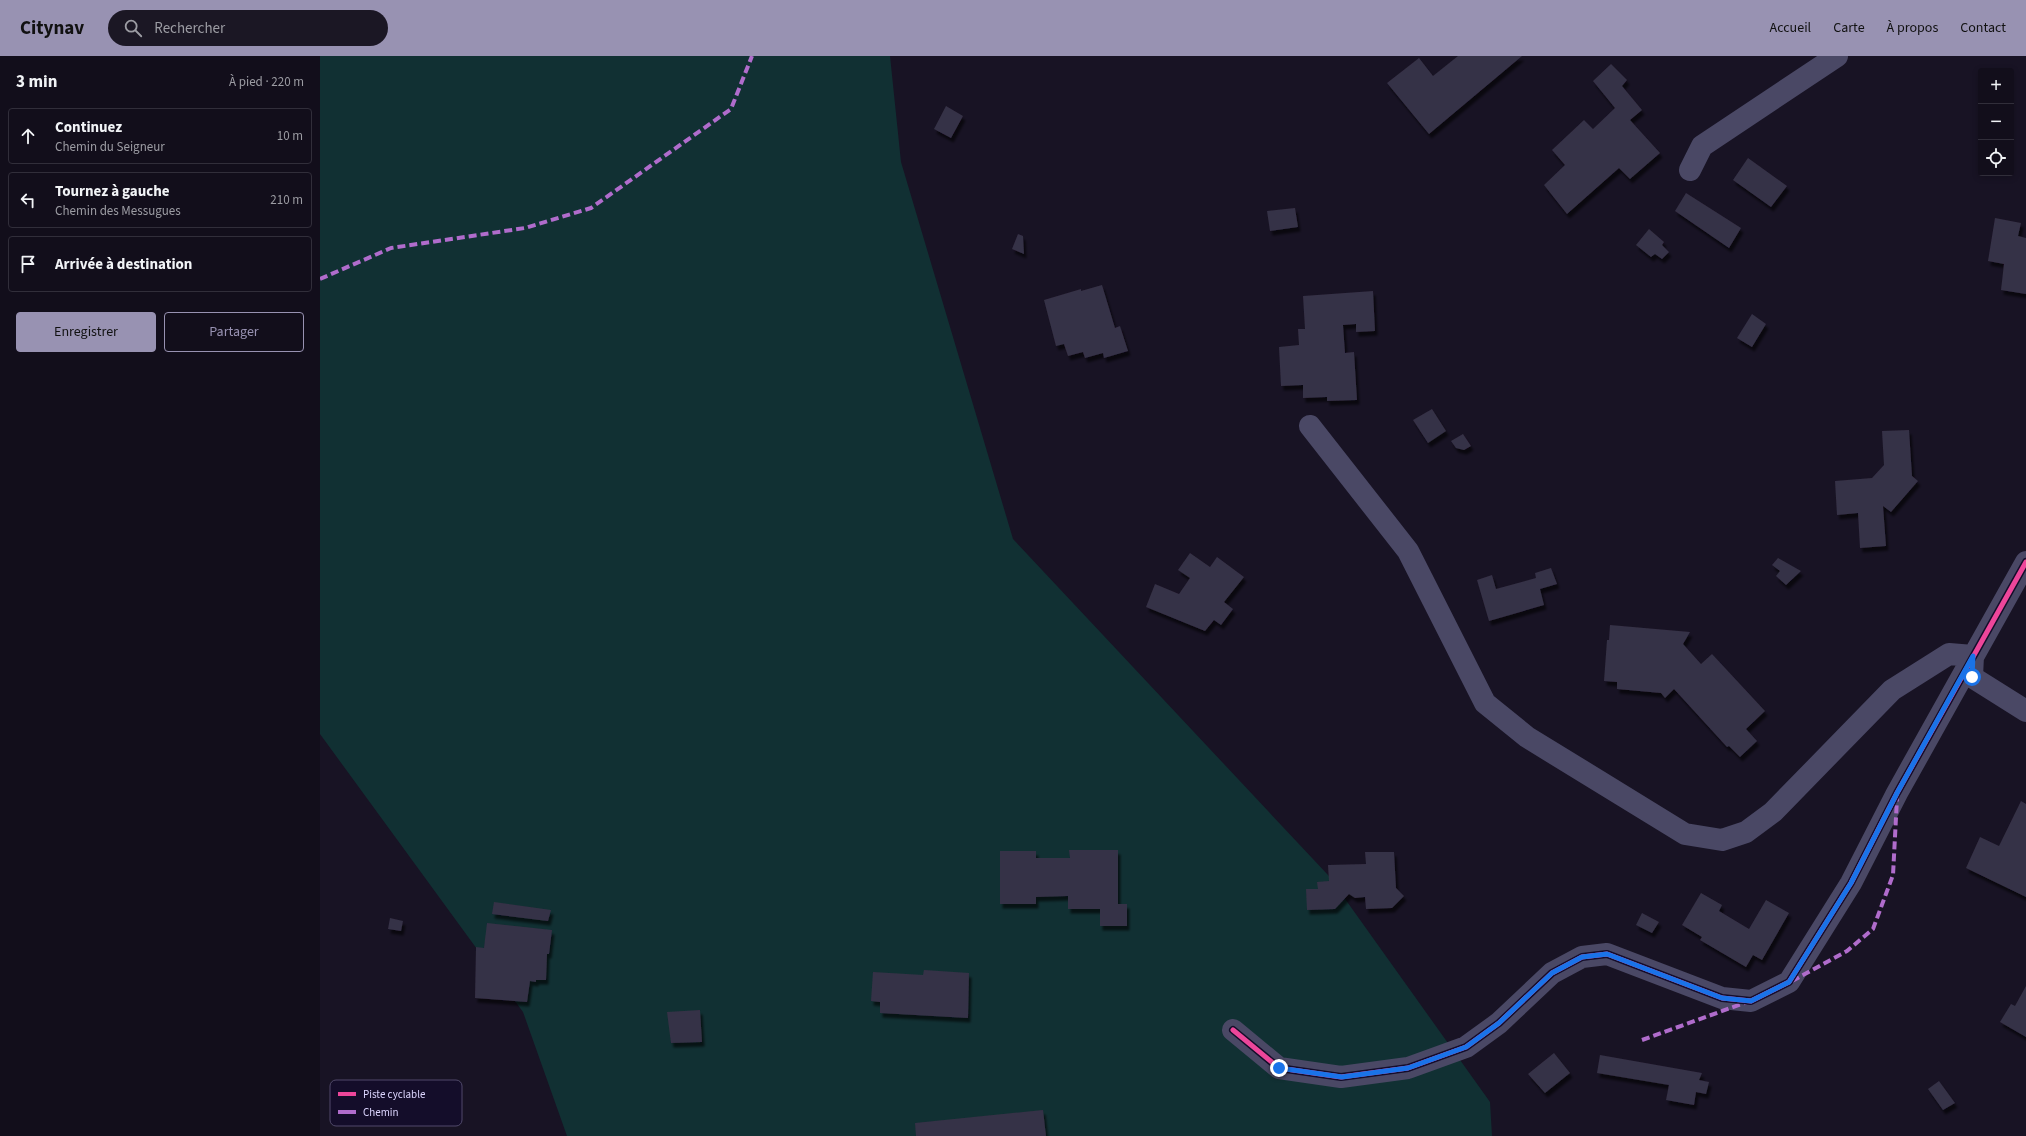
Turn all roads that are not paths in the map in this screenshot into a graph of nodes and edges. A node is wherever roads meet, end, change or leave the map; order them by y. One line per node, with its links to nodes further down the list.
1 (1837, 56): 2 (street)
2 (1690, 170)
3 (1310, 426): 5 (street)
4 (2026, 562): 5 (street)
5 (1973, 656): 6 (street); 7 (street)
6 (2026, 711)
7 (1233, 1030)

